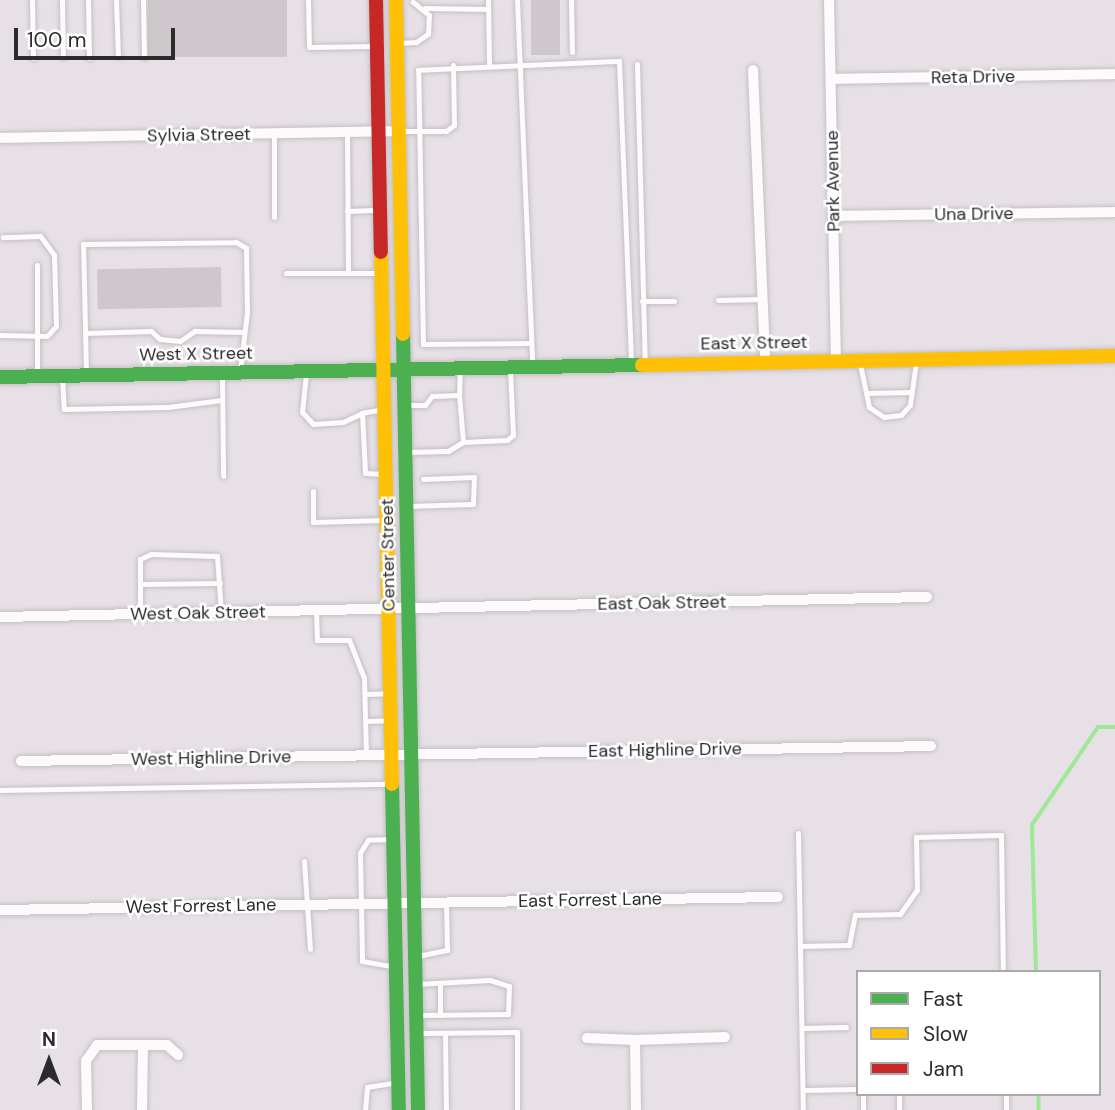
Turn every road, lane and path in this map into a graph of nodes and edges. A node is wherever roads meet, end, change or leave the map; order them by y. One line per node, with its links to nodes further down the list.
1 (32, 0): 22 (lane)
2 (62, 0): 20 (lane)
3 (88, 0): 23 (lane)
4 (116, 0): 19 (lane)
5 (143, 0): 21 (lane)
6 (308, 0): 17 (lane)
7 (376, 0): 17 (main road, Center Street)
8 (488, 0): 15 (lane)
9 (517, 0): 24 (lane)
10 (571, 0): 18 (lane)
11 (829, 0): 32 (street, Park Avenue)
12 (396, 1): 13 (lane); 16 (main road, Center Street)
13 (413, 1): 14 (lane)
14 (425, 8): 15 (lane); 16 (lane)
15 (488, 9): 25 (lane)
16 (397, 43): 28 (main road, Center Street)
17 (377, 46): 33 (main road, Center Street)
18 (572, 52)
19 (118, 56)
20 (63, 57)
21 (144, 57)
22 (33, 58)
23 (89, 58)
24 (520, 62): 25 (lane); 59 (lane); 65 (lane)
25 (489, 64): 27 (lane)
26 (637, 64): 53 (lane)
27 (453, 65): 29 (lane); 35 (lane)
28 (397, 69): 29 (lane); 34 (main road, Center Street)
29 (418, 70): 35 (lane)
30 (753, 70): 51 (street)
31 (1115, 74): 32 (street, Reta Drive)
32 (831, 79): 42 (street, Park Avenue)
33 (379, 131): 34 (street, Sylvia Street); 36 (street, Sylvia Street); 39 (main road, Center Street)
34 (399, 131): 35 (lane); 44 (main road, Center Street)
35 (419, 131): 45 (lane)
36 (346, 132): 37 (street, Sylvia Street); 40 (lane)
37 (274, 133): 38 (street, Sylvia Street); 43 (lane)
38 (0, 138)
39 (380, 210): 40 (lane); 50 (main road, Center Street)
40 (347, 211): 49 (lane)
41 (1115, 212): 42 (street, Una Drive)
42 (833, 216): 63 (street, Park Avenue)
43 (274, 217)
44 (400, 236): 45 (lane); 69 (main road, Center Street)
45 (421, 236): 59 (lane)
46 (3, 237): 58 (lane)
47 (37, 265): 58 (lane)
48 (286, 274): 49 (lane)
49 (348, 274): 50 (lane)
50 (382, 274): 69 (main road, Center Street)
51 (763, 299): 52 (lane); 64 (street)
52 (718, 300)
53 (642, 301): 54 (lane); 65 (lane)
54 (674, 301)
55 (243, 332): 56 (lane); 56 (lane); 72 (lane)
56 (85, 333): 75 (lane)
57 (0, 335): 58 (lane)
58 (38, 336): 73 (lane)
59 (531, 343): 67 (lane)
60 (1115, 355): 61 (main road, East X Street)
61 (916, 359): 62 (main road, East X Street); 77 (lane)
62 (860, 360): 63 (main road, East X Street); 78 (lane)
63 (836, 361): 64 (main road, East X Street)
64 (765, 362): 65 (main road, East X Street)
65 (638, 364): 67 (main road, East X Street)
66 (509, 366): 67 (main road, East X Street); 68 (main road, East X Street); 84 (lane)
67 (532, 366)
68 (460, 368): 69 (main road, East X Street); 79 (lane)
69 (393, 369): 70 (main road, West X Street); 81 (main road, Center Street); 82 (main road, Center Street)
70 (306, 371): 72 (main road, West X Street); 83 (lane)
71 (222, 373): 72 (main road, West X Street); 75 (main road, West X Street); 80 (lane)
72 (240, 373)
73 (37, 376): 74 (main road, West X Street); 76 (main road, West X Street)
74 (62, 376): 75 (main road, West X Street); 80 (lane)
75 (86, 376)
76 (0, 377)
77 (912, 392): 78 (lane); 78 (lane)
78 (866, 393)
79 (459, 395): 81 (lane); 84 (lane)
80 (222, 400): 87 (lane)
81 (404, 405): 85 (main road, Center Street)
82 (384, 408): 83 (lane); 86 (main road, Center Street)
83 (362, 413): 86 (lane)
84 (463, 442): 85 (lane)
85 (405, 452): 90 (main road, Center Street)
86 (385, 474): 91 (main road, Center Street)
87 (223, 476)
88 (424, 479): 90 (lane)
89 (313, 491): 91 (lane)
90 (407, 506): 95 (main road, Center Street)
91 (386, 520): 95 (main road, Center Street)
92 (220, 583): 93 (lane); 93 (lane); 97 (lane)
93 (140, 584): 98 (lane)
94 (927, 597): 95 (street, East Oak Street)
95 (397, 609): 96 (street, West Oak Street); 100 (main road, Center Street); 106 (main road, Center Street)
96 (316, 611): 97 (street, West Oak Street); 101 (lane)
97 (221, 612): 98 (street, West Oak Street)
98 (140, 614): 99 (street, West Oak Street)
99 (0, 617)
100 (389, 693): 101 (lane); 102 (main road, Center Street)
101 (365, 694): 103 (lane)
102 (390, 720): 103 (lane); 106 (main road, Center Street)
103 (366, 721): 105 (lane)
104 (931, 746): 106 (street, East Highline Drive)
105 (366, 754): 106 (street, West Highline Drive); 107 (street, West Highline Drive)
106 (400, 754): 108 (main road, Center Street); 114 (main road, Center Street)
107 (21, 761)
108 (391, 784): 109 (lane); 111 (main road, Center Street)
109 (0, 790)
110 (798, 833): 119 (lane)
111 (392, 839): 114 (main road, Center Street); 116 (lane)
112 (304, 861): 117 (lane)
113 (778, 897): 115 (street, East Forrest Lane)
114 (403, 902): 115 (street, East Forrest Lane); 116 (street, West Forrest Lane); 121 (main road, Center Street); 122 (main road, Center Street)
115 (446, 902): 121 (lane)
116 (361, 903): 117 (street, West Forrest Lane); 122 (lane)
117 (310, 904): 118 (street, West Forrest Lane); 120 (lane)
118 (0, 909)
119 (800, 946): 123 (lane); 129 (lane)
120 (310, 949)
121 (415, 956): 124 (main road, Center Street)
122 (395, 967): 137 (main road, Center Street)
123 (1003, 970)
124 (415, 984): 125 (lane); 126 (main road, Center Street)
125 (440, 984): 127 (lane); 127 (lane)
126 (416, 1015): 127 (lane); 130 (main road, Center Street)
127 (440, 1015)
128 (846, 1027): 129 (lane)
129 (802, 1028): 140 (lane)
130 (416, 1033): 131 (lane); 138 (main road, Center Street)
131 (445, 1033): 146 (lane); 147 (lane)
132 (725, 1037): 134 (street)
133 (587, 1038): 134 (street)
134 (635, 1040): 148 (street)
135 (143, 1045): 136 (street); 141 (street); 142 (street)
136 (178, 1055)
137 (398, 1082): 138 (main road); 143 (lane); 144 (main road, Center Street)
138 (418, 1082): 145 (main road, Center Street)
139 (856, 1089): 140 (lane)
140 (803, 1090): 149 (lane)
141 (87, 1110)
142 (142, 1110)
143 (365, 1110)
144 (399, 1110)
145 (418, 1110)
146 (446, 1110)
147 (517, 1110)
148 (636, 1110)
149 (803, 1110)

